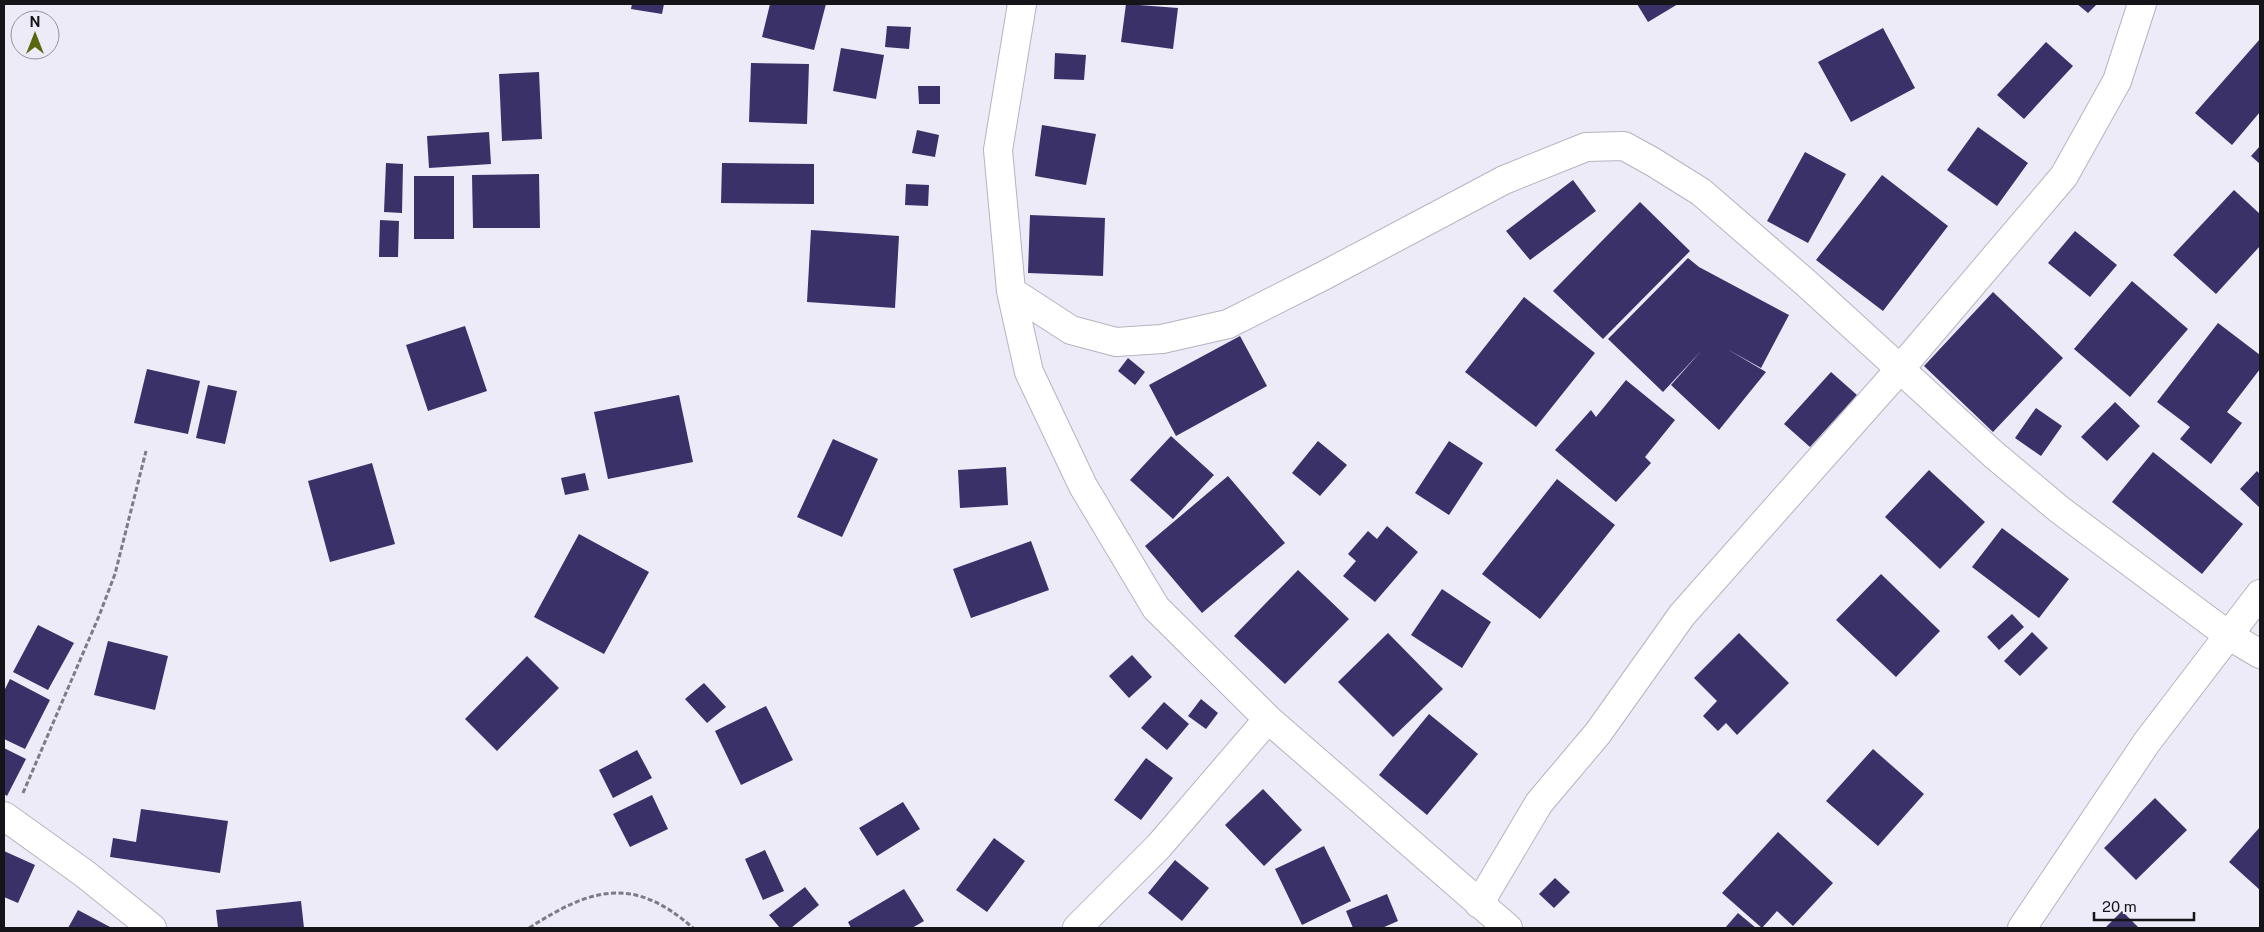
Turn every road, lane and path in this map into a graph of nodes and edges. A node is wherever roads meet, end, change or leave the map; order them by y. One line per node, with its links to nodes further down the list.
1 (1022, 4): 3 (street)
2 (2142, 4): 4 (street)
3 (1011, 291): 4 (street); 9 (street)
4 (1900, 369): 7 (street); 11 (street)
5 (146, 451): 10 (path)
6 (2260, 594): 7 (street)
7 (2228, 634): 8 (street); 17 (street)
8 (2260, 654)
9 (1268, 719): 11 (street); 15 (street)
10 (7, 819): 12 (street)
11 (1479, 904): 16 (street)
12 (152, 928)
13 (529, 928): 14 (path)
14 (693, 928)
15 (1077, 928)
16 (1508, 928)
17 (2022, 928)

